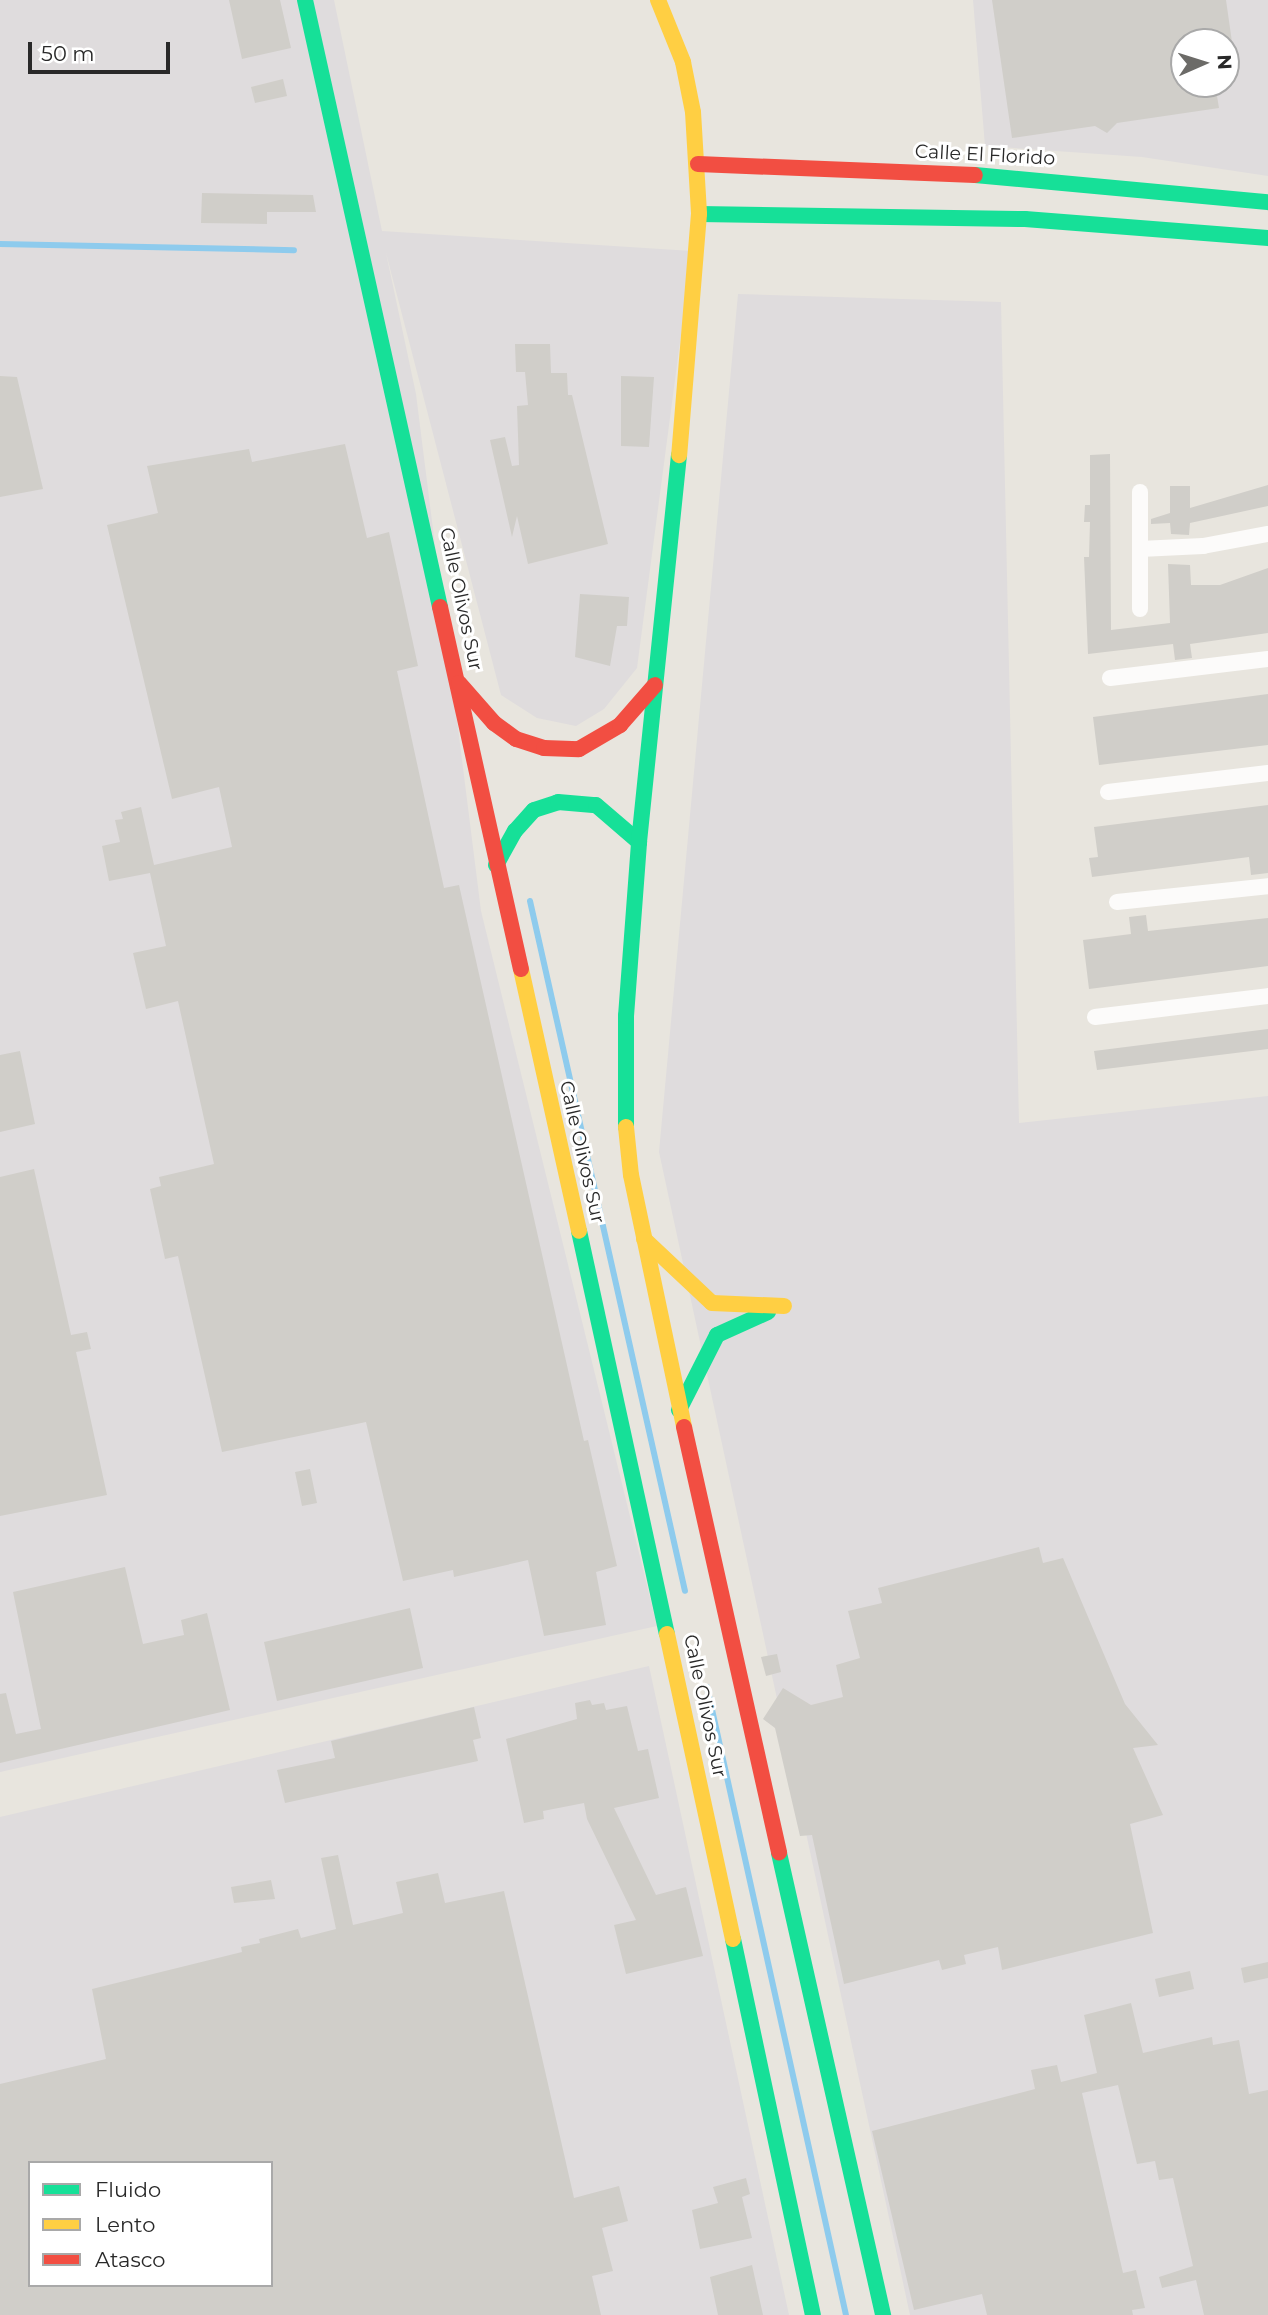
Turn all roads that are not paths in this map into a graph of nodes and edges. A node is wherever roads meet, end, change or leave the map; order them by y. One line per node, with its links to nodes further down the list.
1 (305, 0): 13 (main road, Calle Olivos Sur)
2 (658, 0): 3 (main road, Calle Olivos Sur)
3 (698, 164): 4 (main road, Calle El Florido); 5 (main road, Calle Olivos Sur)
4 (1268, 202)
5 (699, 214): 6 (main road); 14 (main road, Calle Olivos Sur)
6 (1268, 238)
7 (1140, 492): 9 (street)
8 (1268, 534): 9 (street)
9 (1140, 549): 10 (street)
10 (1140, 609)
11 (1268, 659): 12 (street)
12 (1110, 678)
13 (457, 681): 14 (main road); 18 (main road, Calle Olivos Sur)
14 (655, 685): 17 (main road, Calle Olivos Sur)
15 (1268, 773): 16 (street)
16 (1108, 792)
17 (639, 842): 18 (main road); 23 (main road, Calle Olivos Sur)
18 (496, 865): 27 (main road, Calle Olivos Sur)
19 (1268, 886): 20 (street)
20 (1117, 902)
21 (1268, 996): 22 (street)
22 (1095, 1017)
23 (644, 1239): 24 (main road); 26 (main road, Calle Olivos Sur)
24 (712, 1303): 25 (main road); 25 (main road)
25 (718, 1335): 26 (main road)
26 (679, 1410): 28 (main road, Calle Olivos Sur)
27 (813, 2315)
28 (883, 2315)

